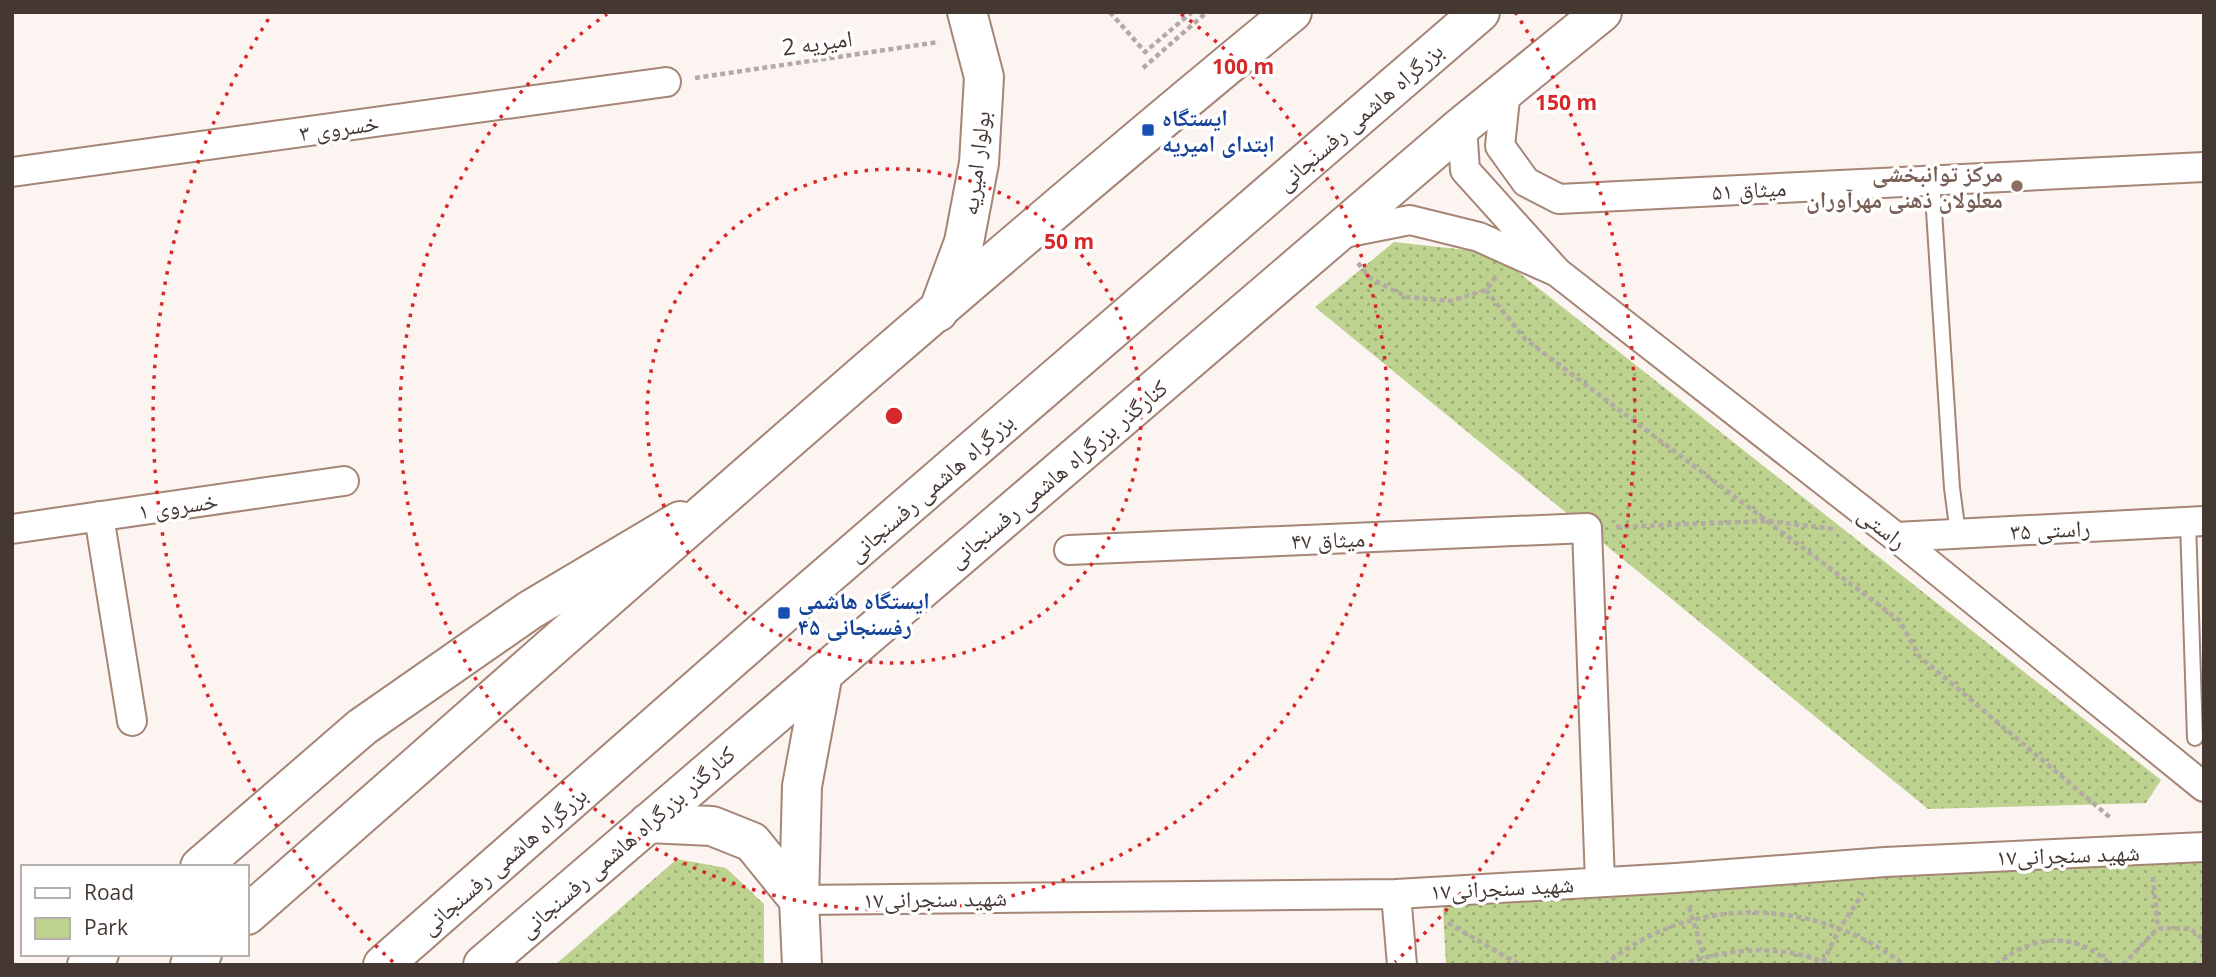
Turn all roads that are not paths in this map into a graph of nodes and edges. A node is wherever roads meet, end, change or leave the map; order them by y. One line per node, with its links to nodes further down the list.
1 (1292, 12): 13 (main road)
2 (1480, 12): 33 (main road, بزرگراه هاشمی رفسنجانی)
3 (1602, 12): 6 (main road, کنارگذر بزرگراه هاشمی رفسنجانی)
4 (970, 25): 13 (main road, بولوار امیریه)
5 (666, 82): 9 (street, خسروی ۳)
6 (1506, 89): 7 (main road, کنارگذر بزرگراه هاشمی رفسنجانی); 10 (street, میثاق ۵۱)
7 (1462, 126): 11 (main road, کنارگذر بزرگراه هاشمی رفسنجانی); 12 (street)
8 (2204, 167): 10 (street, میثاق ۵۱)
9 (12, 172)
10 (1932, 180): 19 (lane)
11 (1336, 234): 12 (street); 22 (main road, کنارگذر بزرگراه هاشمی رفسنجانی)
12 (1557, 272): 20 (street, راستی)
13 (938, 312): 15 (main road)
14 (344, 481): 16 (street, خسروی ۱)
15 (730, 492): 28 (main road); 32 (main road)
16 (99, 516): 18 (street, خسروی ۱); 23 (street)
17 (2196, 521): 19 (street, راستی ۳۵); 24 (lane)
18 (12, 529)
19 (1958, 534): 20 (street, راستی ۳۵)
20 (1896, 537): 25 (street, راستی)
21 (1069, 550): 29 (street, میثاق ۴۷)
22 (822, 673): 26 (main road, کنارگذر بزرگراه هاشمی رفسنجانی); 31 (main road)
23 (131, 721)
24 (2195, 738)
25 (2204, 787)
26 (648, 823): 31 (main road); 34 (main road, کنارگذر بزرگراه هاشمی رفسنجانی)
27 (2204, 847): 29 (street, شهید سنجرانی۱۷)
28 (202, 865)
29 (1600, 882): 30 (street, شهید سنجرانی۱۷)
30 (1396, 894): 31 (street, شهید سنجرانی۱۷); 36 (street)
31 (799, 900): 35 (main road)
32 (248, 914)
33 (383, 965)
34 (484, 965)
35 (802, 965)
36 (1402, 965)

